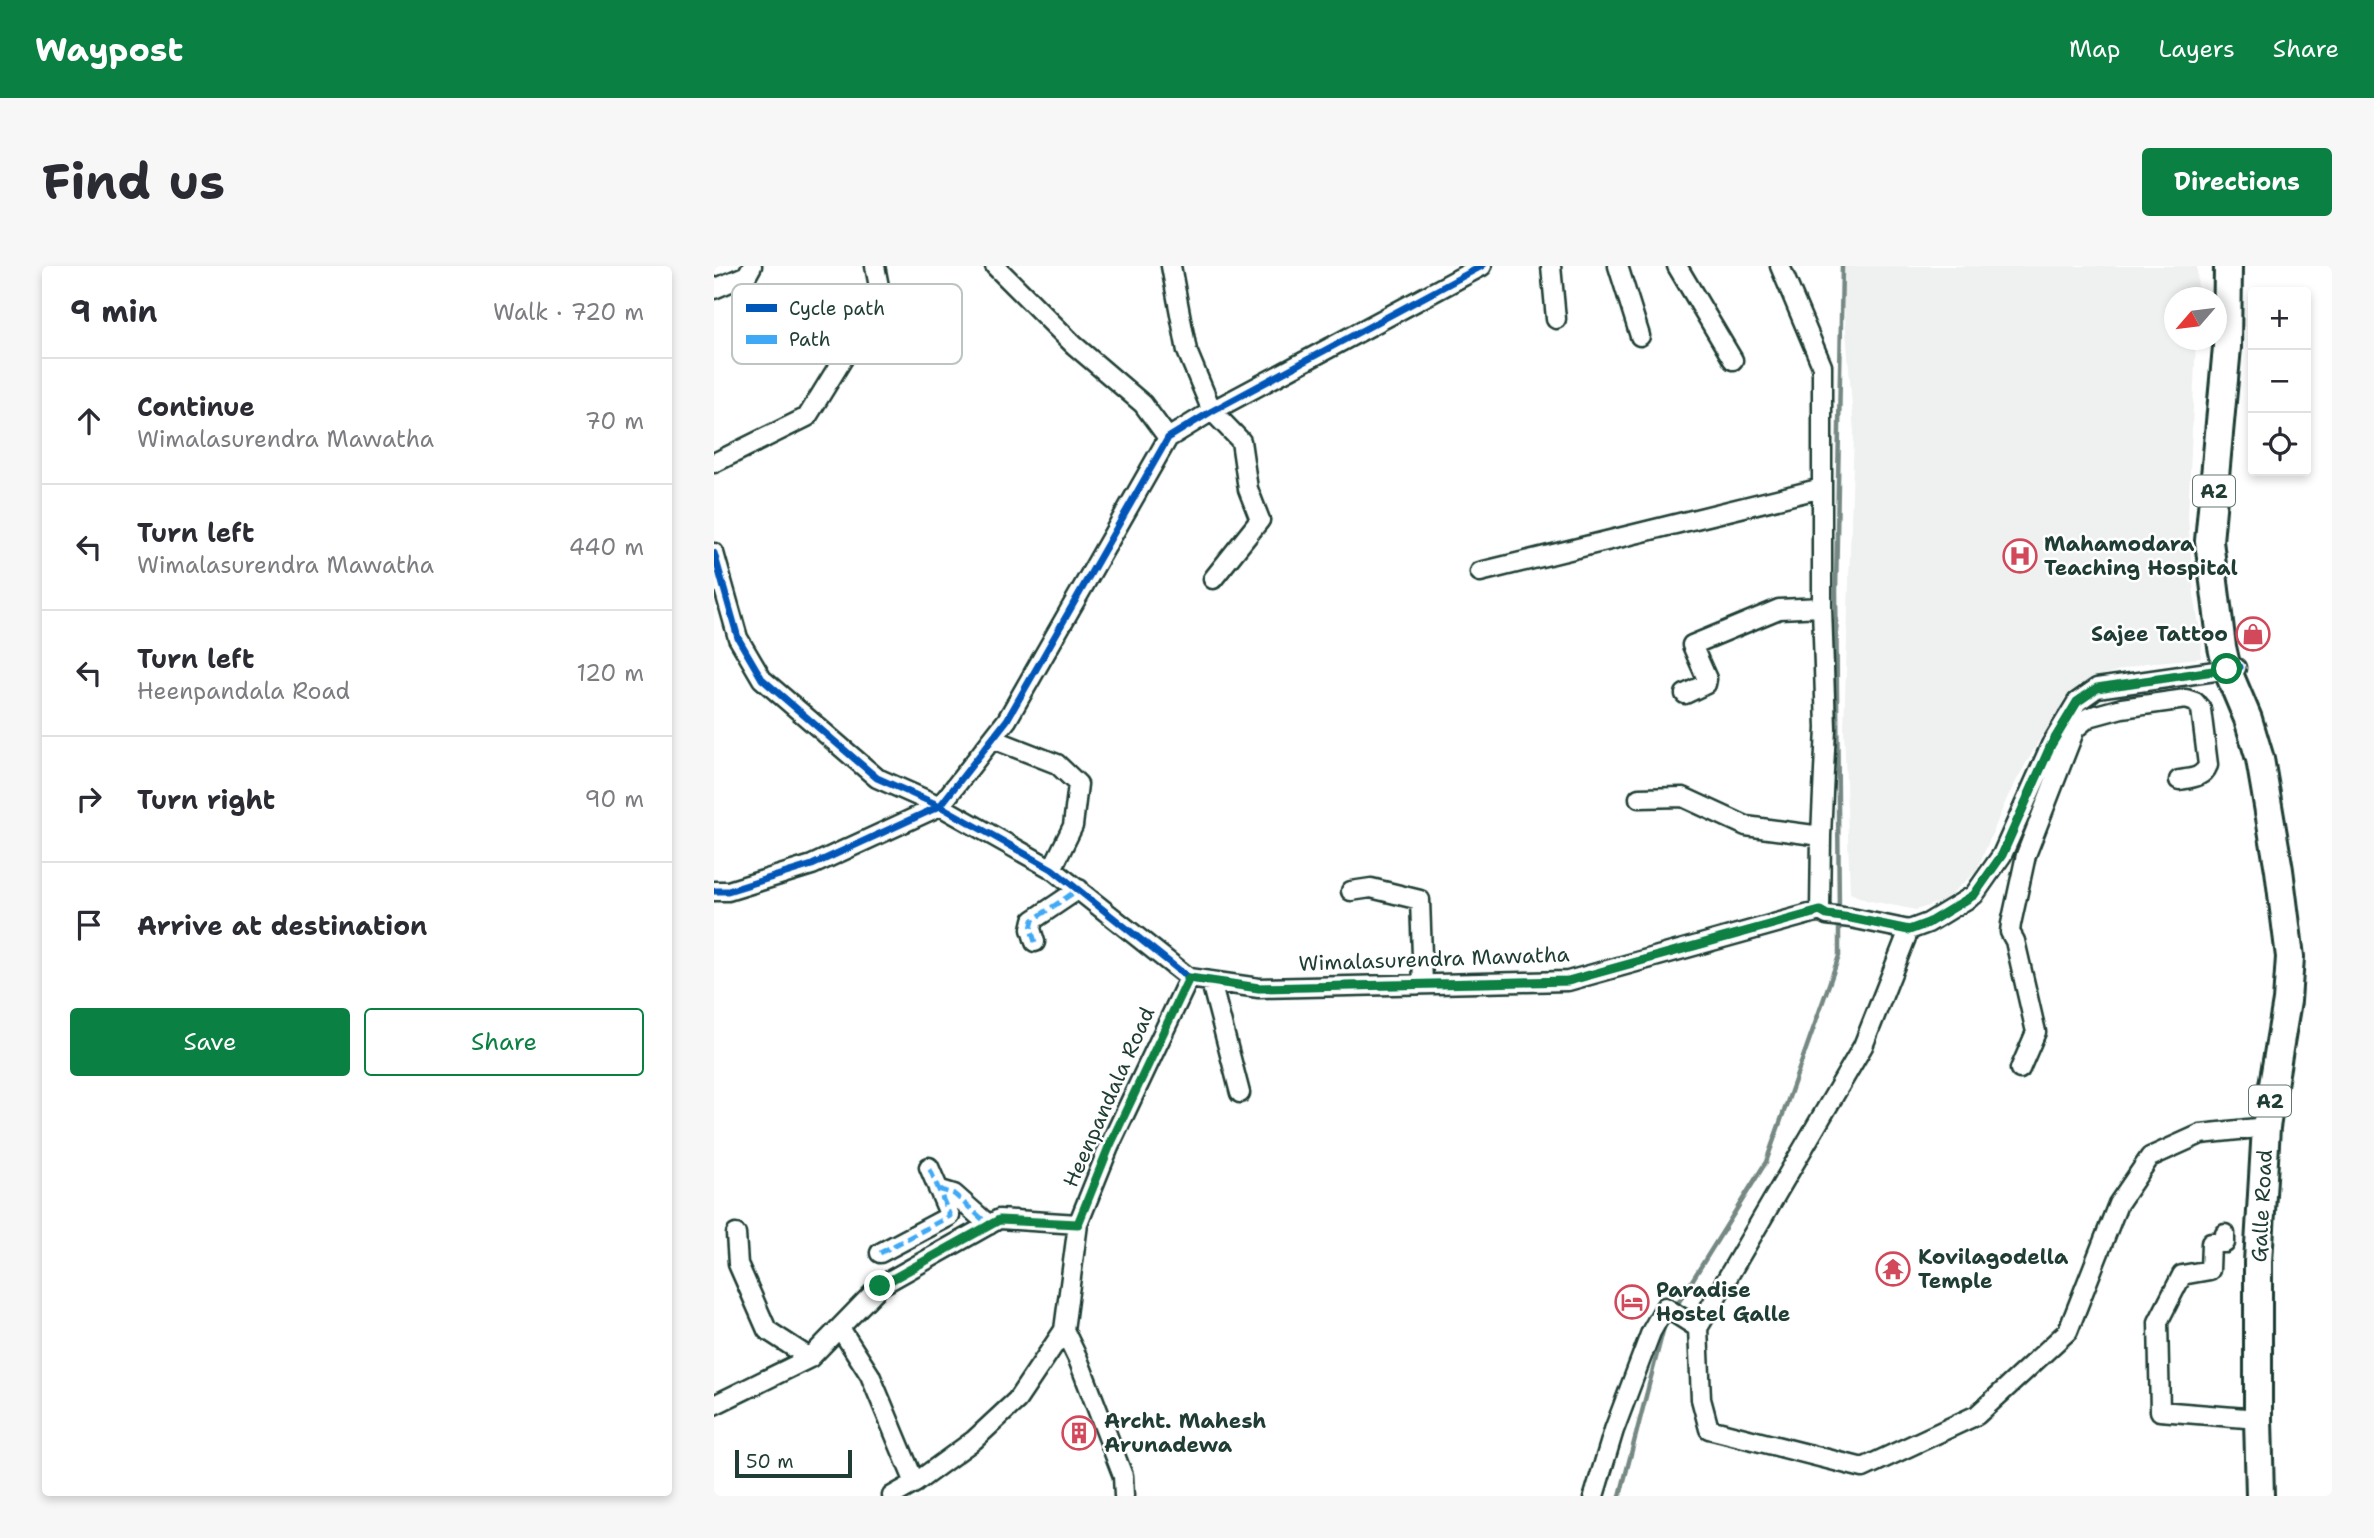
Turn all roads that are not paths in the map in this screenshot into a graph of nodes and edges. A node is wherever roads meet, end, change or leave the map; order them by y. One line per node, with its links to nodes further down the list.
1 (752, 266): 13 (street)
2 (875, 266): 12 (street)
3 (995, 266): 19 (street)
4 (1171, 266): 18 (street)
5 (1482, 266): 18 (street)
6 (1551, 266): 14 (street)
7 (1618, 266): 15 (street)
8 (1677, 266): 16 (street)
9 (1780, 266): 21 (street)
10 (2228, 266): 26 (highway, Galle Road / A2)
11 (2242, 266): 26 (highway, Galle Road / A2)
12 (878, 284)
13 (714, 289)
14 (1556, 319)
15 (1640, 336)
16 (1734, 360)
17 (840, 364): 20 (street)
18 (1212, 411): 19 (street); 24 (street)
19 (1168, 438): 30 (street)
20 (714, 463)
21 (1822, 488): 23 (street); 25 (street)
22 (714, 553): 33 (street, Wimalasurendra Mawatha)
23 (1480, 572)
24 (1213, 579)
25 (1822, 607): 28 (street); 34 (street)
26 (2233, 668): 27 (street); 47 (highway, Galle Road / A2)
27 (2122, 684): 29 (street); 40 (street)
28 (1685, 694)
29 (2122, 708): 31 (street); 45 (street)
30 (993, 739): 33 (street); 35 (street)
31 (2179, 780)
32 (1639, 798): 34 (street)
33 (940, 806): 35 (street, Wimalasurendra Mawatha); 37 (street)
34 (1821, 836): 39 (street)
35 (1052, 869): 36 (street, Wimalasurendra Mawatha)
36 (1079, 889): 41 (street); 42 (street, Wimalasurendra Mawatha)
37 (714, 891)
38 (1351, 891): 44 (street)
39 (1824, 913): 40 (street, Wimalasurendra Mawatha); 44 (street, Wimalasurendra Mawatha)
40 (1909, 930): 56 (street)
41 (1035, 942)
42 (1189, 978): 43 (street, Wimalasurendra Mawatha); 50 (street, Heenpandala Road)
43 (1211, 982): 44 (street, Wimalasurendra Mawatha); 46 (street)
44 (1423, 984)
45 (2021, 1069)
46 (1240, 1093)
47 (2266, 1127): 56 (street); 60 (highway, Galle Road / A2)
48 (929, 1167): 49 (street)
49 (938, 1189): 51 (street); 54 (street)
50 (1078, 1224): 51 (street); 57 (street, Heenpandala Road)
51 (989, 1225): 55 (street)
52 (736, 1234): 58 (street)
53 (2225, 1234): 60 (street)
54 (880, 1253)
55 (839, 1328): 58 (street); 61 (street)
56 (1698, 1328): 64 (street)
57 (1064, 1330): 61 (street, Heenpandala Road); 63 (street)
58 (810, 1358): 59 (street)
59 (714, 1405)
60 (2258, 1419): 65 (highway, Galle Road / A2)
61 (915, 1483): 62 (street, Heenpandala Road)
62 (891, 1496)
63 (1124, 1496)
64 (1594, 1496)
65 (2260, 1496)

